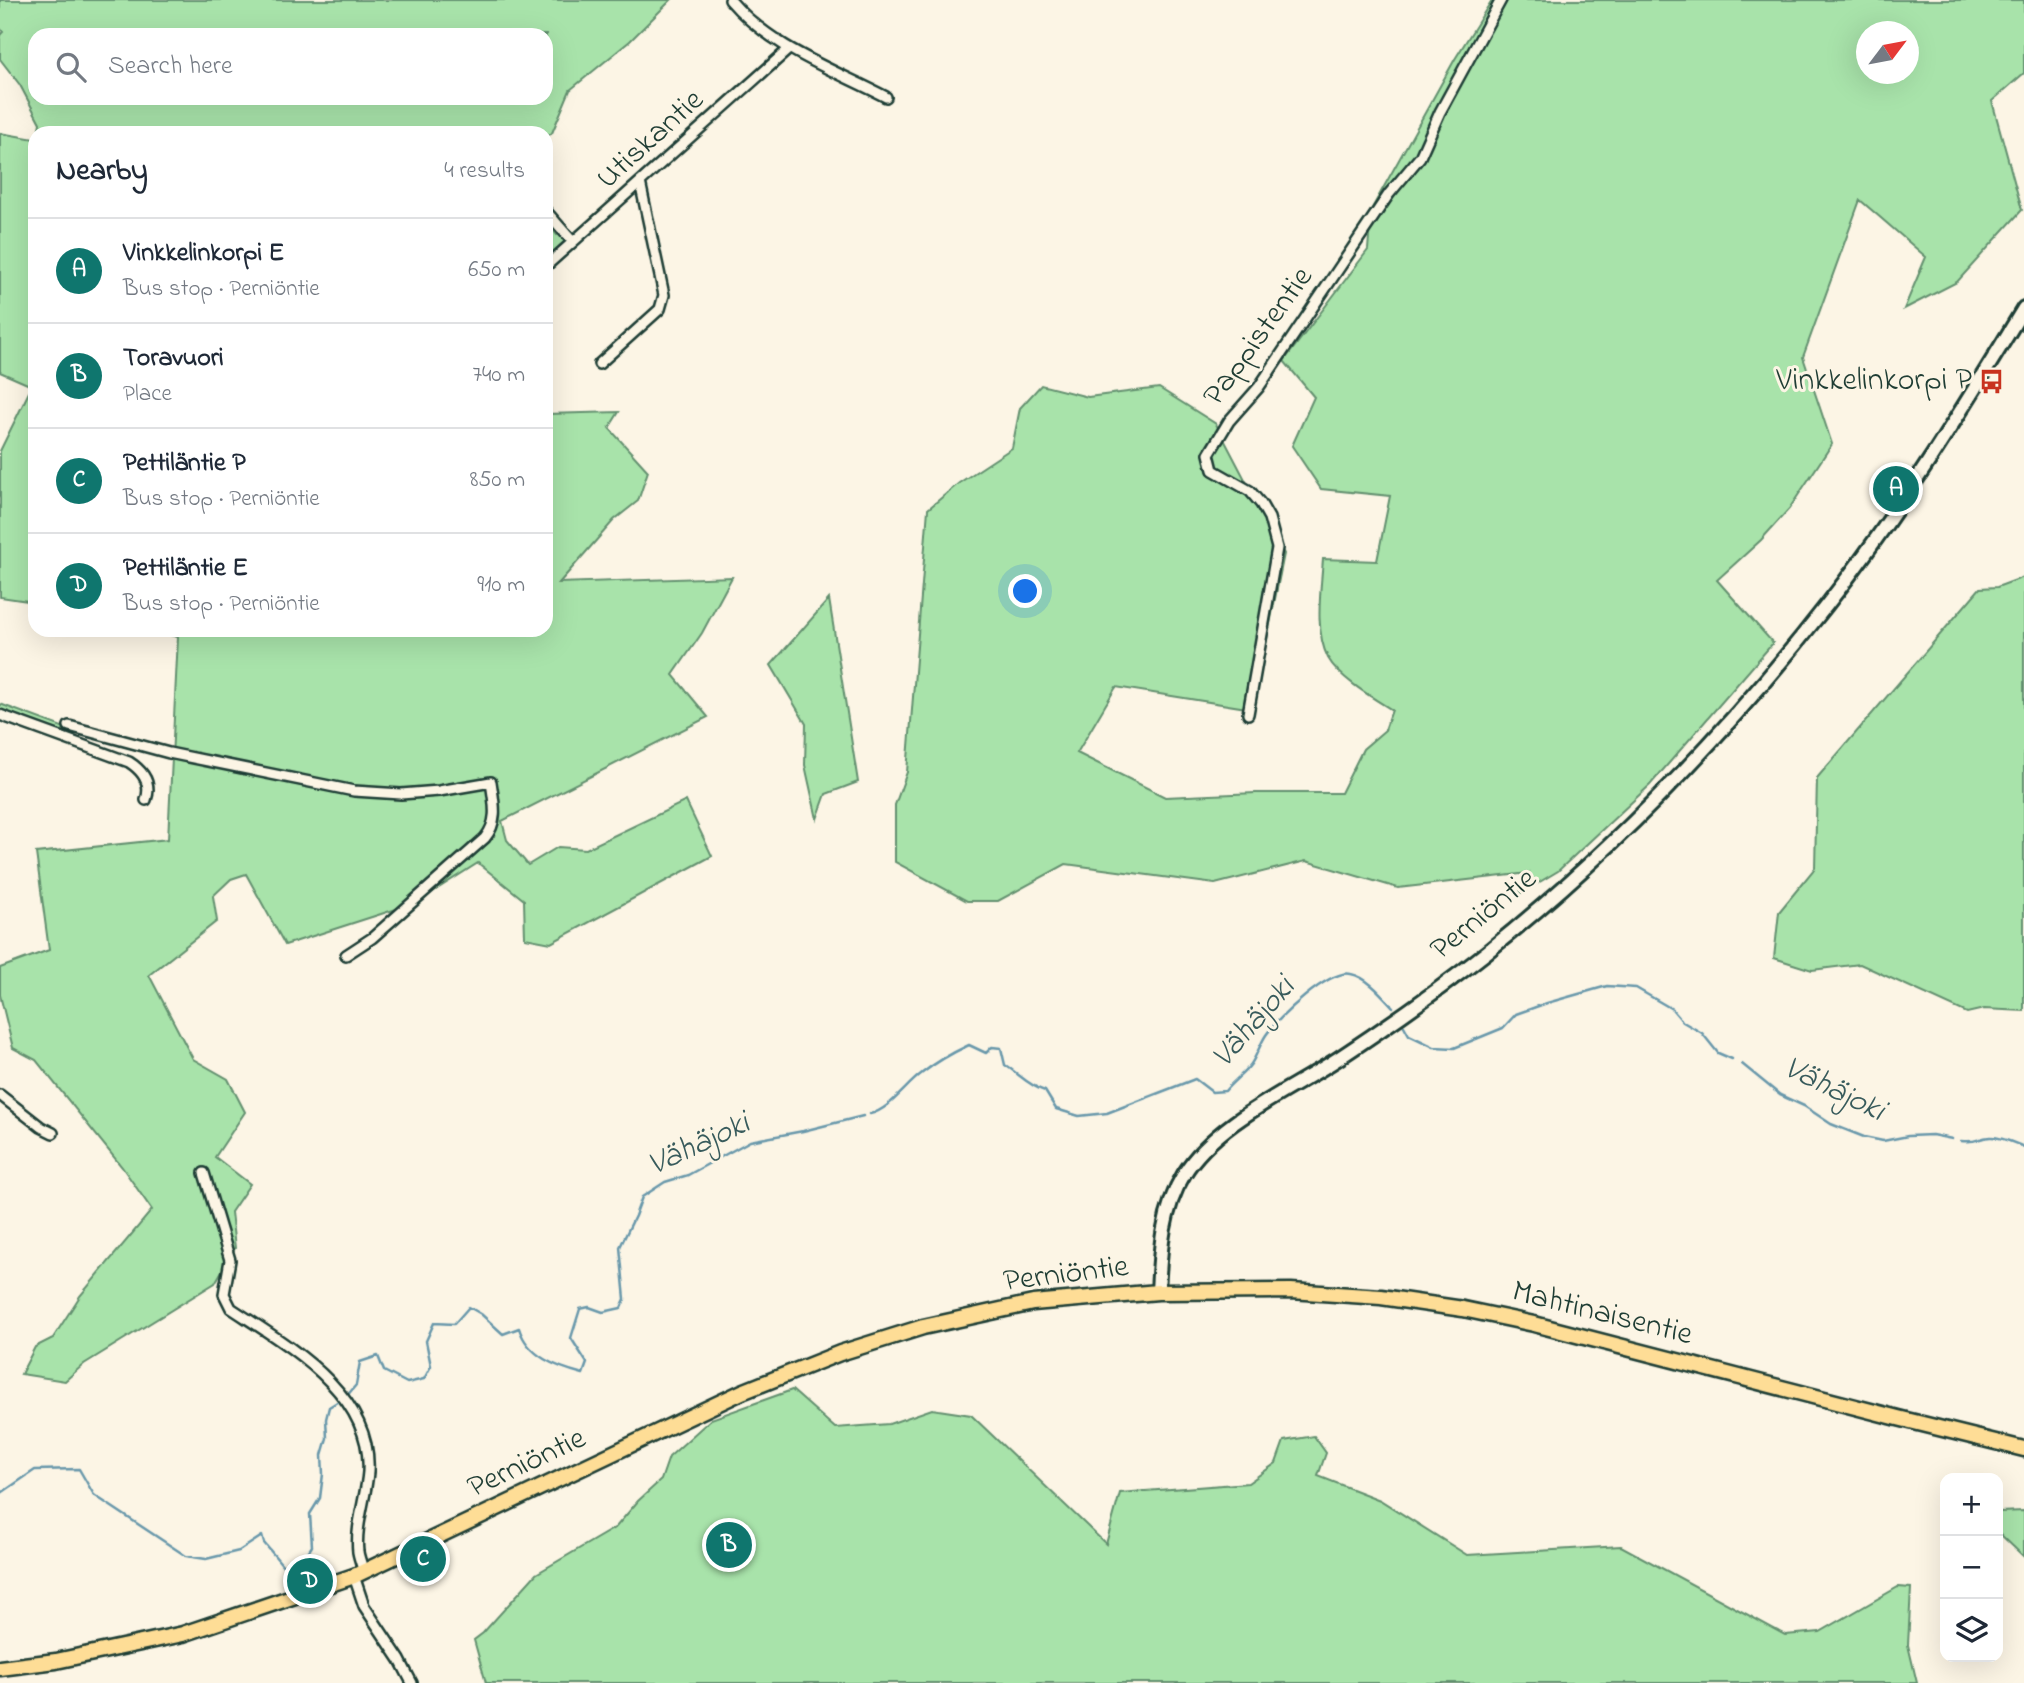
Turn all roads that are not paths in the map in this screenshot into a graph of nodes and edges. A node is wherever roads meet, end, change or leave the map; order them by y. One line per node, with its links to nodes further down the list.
1 (730, 0): 3 (street)
2 (1501, 0): 11 (street, Pappistentie)
3 (789, 49): 4 (street); 5 (street, Utiskantie)
4 (886, 97)
5 (640, 182): 7 (street, Utiskantie); 10 (street)
6 (553, 219): 7 (street)
7 (573, 242): 8 (street, Utiskantie)
8 (553, 260)
9 (2024, 308): 19 (main road, Perniöntie)
10 (599, 364)
11 (1248, 714)
12 (0, 715): 14 (street)
13 (69, 726): 15 (street)
14 (146, 800)
15 (346, 955)
16 (0, 1095): 17 (street)
17 (53, 1133)
18 (204, 1173): 21 (street)
19 (1158, 1292): 20 (main road, Mahtinaisentie); 21 (main road, Perniöntie)
20 (2024, 1448)
21 (359, 1574): 22 (main road, Perniöntie); 23 (street)
22 (0, 1668)
23 (412, 1683)

